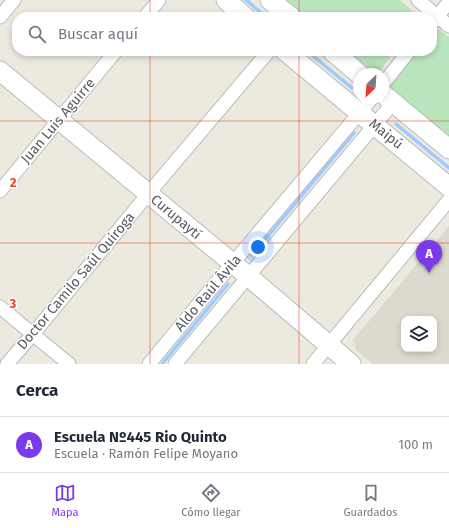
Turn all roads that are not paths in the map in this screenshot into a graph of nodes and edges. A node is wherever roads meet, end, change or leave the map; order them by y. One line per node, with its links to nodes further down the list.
1 (14, 0): 11 (street)
2 (159, 0): 7 (street)
3 (226, 0): 8 (street)
4 (270, 0): 9 (street)
5 (418, 0): 10 (street)
6 (449, 2): 12 (street)
7 (148, 12)
8 (239, 12)
9 (285, 12)
10 (428, 12)
11 (0, 17)
12 (437, 17)
13 (437, 21): 14 (street)
14 (449, 26)
15 (112, 56): 27 (street, Juan Luis Aguirre)
16 (265, 56): 32 (street, Doctor Camilo Saúl Quiroga)
17 (291, 56): 26 (street, Maipú)
18 (338, 56): 20 (street)
19 (406, 56): 22 (street)
20 (353, 69)
21 (0, 71): 27 (street, Curupaytí)
22 (389, 77)
23 (389, 99): 29 (street, Maipú)
24 (367, 104): 26 (street, Aldo Raúl Ávila)
25 (385, 104): 28 (street, Aldo Raúl Ávila)
26 (360, 113): 28 (street, Maipú); 34 (street, Aldo Raúl Ávila)
27 (59, 120): 31 (street, Juan Luis Aguirre); 32 (street, Curupaytí)
28 (375, 125): 30 (street, Maipú); 35 (street, Aldo Raúl Ávila)
29 (449, 149)
30 (449, 187)
31 (0, 191)
32 (148, 194): 34 (street, Curupaytí); 37 (street, Doctor Camilo Saúl Quiroga)
33 (449, 200): 38 (street)
34 (232, 264): 35 (street, Curupaytí); 41 (street, Aldo Raúl Ávila)
35 (248, 276): 38 (street, Curupaytí); 42 (street, Aldo Raúl Ávila)
36 (0, 307): 37 (street)
37 (33, 334): 39 (street, Doctor Camilo Saúl Quiroga); 40 (street)
38 (329, 345): 43 (street); 44 (street, Curupaytí)
39 (7, 364)
40 (69, 364)
41 (149, 364)
42 (175, 364)
43 (314, 364)
44 (352, 364)

